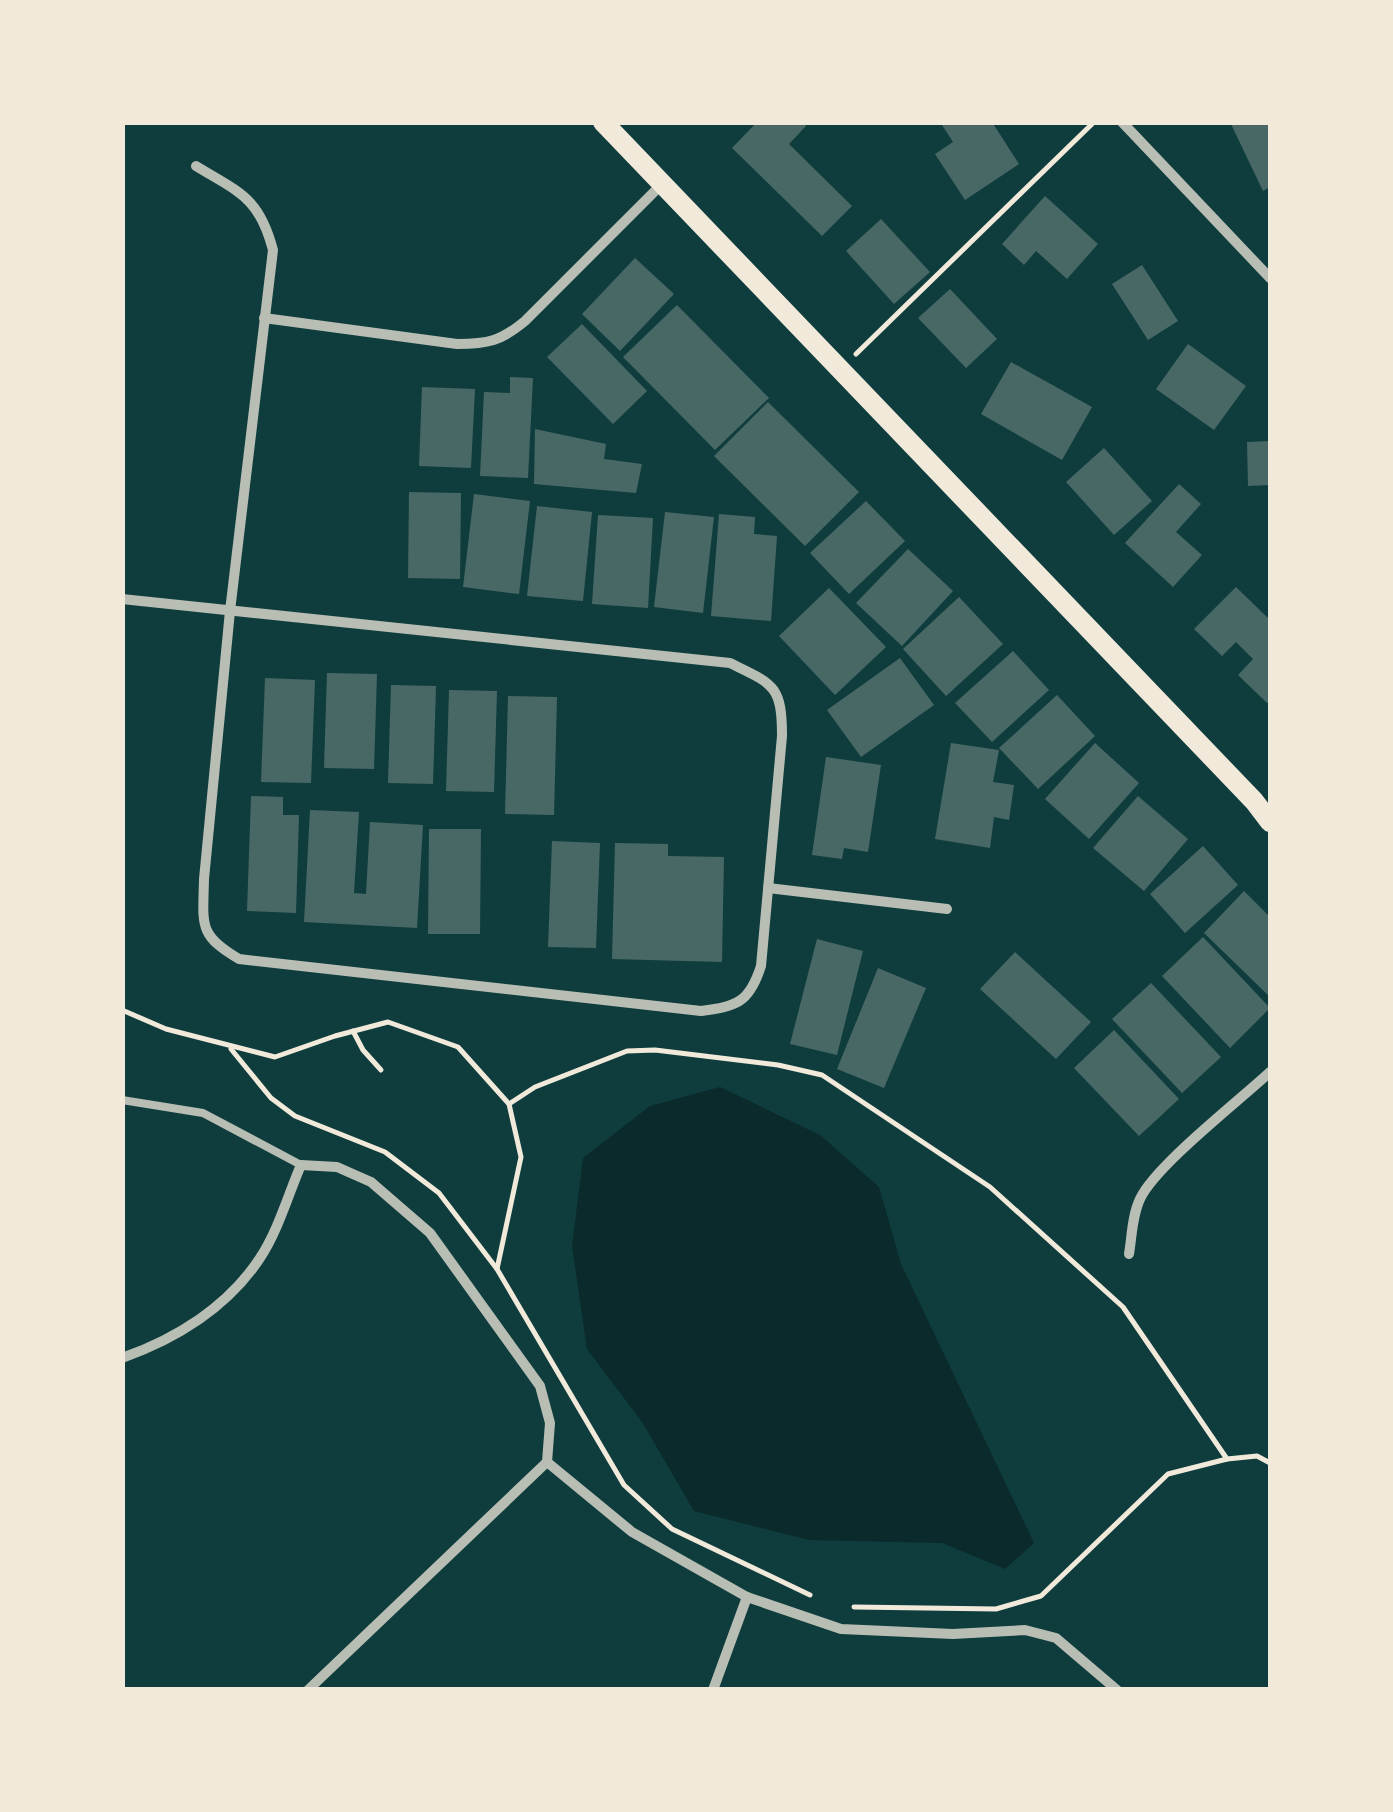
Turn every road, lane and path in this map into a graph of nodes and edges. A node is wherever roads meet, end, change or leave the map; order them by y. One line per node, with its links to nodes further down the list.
1 (603, 122): 5 (main road)
2 (1094, 122): 8 (path)
3 (1122, 122): 6 (street)
4 (196, 166): 7 (street)
5 (662, 184): 7 (street); 8 (main road)
6 (1270, 278)
7 (264, 318): 10 (street)
8 (840, 369): 11 (main road)
9 (122, 599): 10 (street)
10 (230, 612): 13 (street); 13 (street)
11 (1262, 807): 12 (main road)
12 (1270, 822)
13 (768, 888): 14 (street)
14 (947, 909)
15 (122, 1010): 17 (path)
16 (353, 1031): 17 (path); 18 (path); 21 (path)
17 (228, 1047): 24 (path)
18 (380, 1070)
19 (1270, 1072): 23 (street)
20 (122, 1100): 22 (lane)
21 (508, 1104): 24 (path); 26 (path)
22 (300, 1165): 25 (street); 27 (street)
23 (1130, 1254)
24 (497, 1269): 30 (path)
25 (122, 1358)
26 (1227, 1459): 28 (path); 31 (path)
27 (547, 1462): 29 (street); 32 (street)
28 (1270, 1463)
29 (747, 1596): 33 (street); 34 (street)
30 (820, 1600)
31 (854, 1606)
32 (308, 1690)
33 (713, 1690)
34 (1118, 1690)

